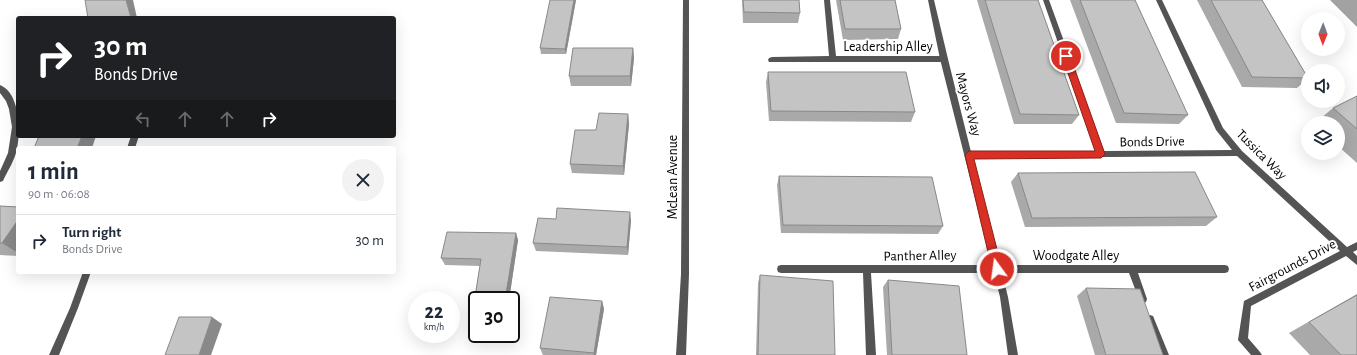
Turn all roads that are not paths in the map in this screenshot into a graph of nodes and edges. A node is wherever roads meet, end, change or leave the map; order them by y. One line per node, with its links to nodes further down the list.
1 (686, 0): 24 (street, McLean Avenue)
2 (827, 0): 6 (street, Leadership Alley)
3 (931, 0): 7 (street, Mayors Way)
4 (1046, 0): 11 (street)
5 (1158, 0): 10 (street, Tussica Way)
6 (832, 59): 7 (street, Leadership Alley); 8 (street, Leadership Alley)
7 (944, 59): 12 (street, Mayors Way)
8 (772, 60)
9 (0, 88): 13 (street)
10 (1239, 153): 11 (street, Bonds Drive); 15 (street, Tussica Way)
11 (1101, 154): 12 (street, Bonds Drive)
12 (969, 155): 18 (street, Mayors Way)
13 (0, 179)
14 (1357, 246): 15 (street, Fairgrounds Drive)
15 (1347, 251): 16 (street, Tussica Way); 28 (street, Fairgrounds Drive)
16 (1357, 261)
17 (781, 269): 21 (street, Panther Alley)
18 (997, 269): 19 (street, Woodgate Alley); 21 (street, Panther Alley); 26 (street, Mayors Way)
19 (1132, 269): 20 (street, Woodgate Alley); 27 (street, Woodgate Alley)
20 (1226, 269)
21 (867, 270): 25 (street, Panther Alley)
22 (86, 274): 23 (street)
23 (54, 355)
24 (681, 355)
25 (871, 355)
26 (1013, 355)
27 (1164, 355)
28 (1257, 355)

